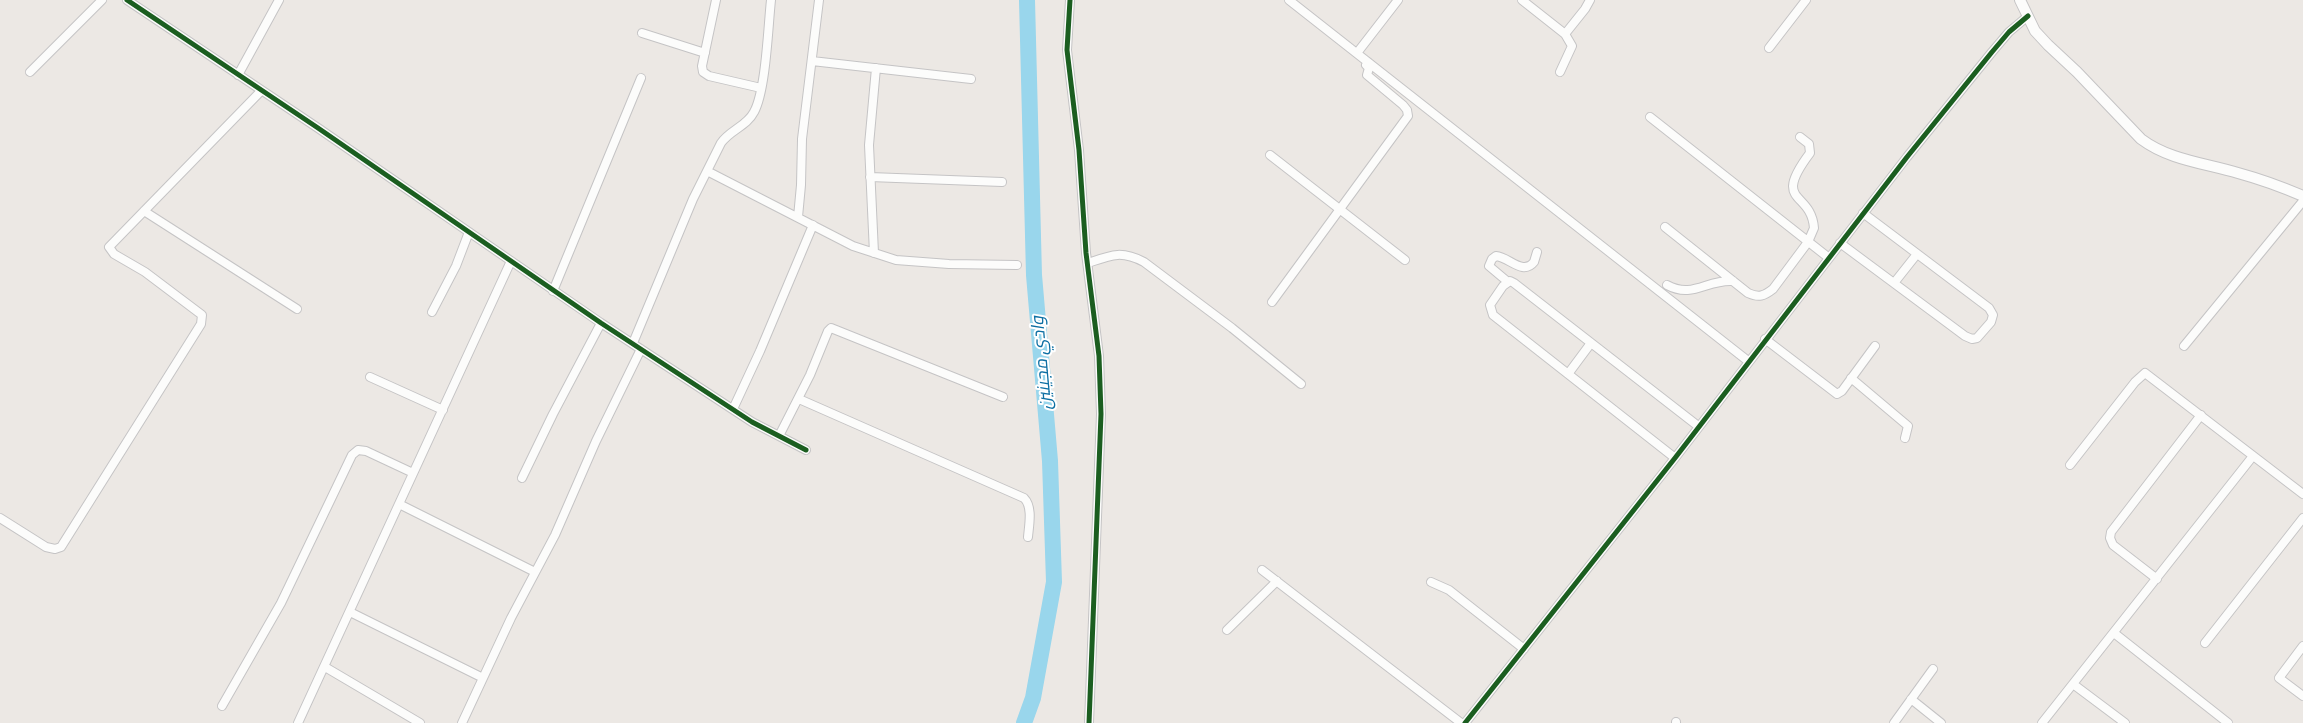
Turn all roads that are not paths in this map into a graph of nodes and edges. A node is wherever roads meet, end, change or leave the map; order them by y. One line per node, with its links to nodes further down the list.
1 (102, 0): 23 (street)
2 (127, 0): 25 (street)
3 (279, 0): 25 (street)
4 (716, 0): 18 (street)
5 (771, 0): 28 (street)
6 (819, 0): 20 (street)
7 (1070, 0): 53 (street)
8 (1289, 0): 19 (street)
9 (1398, 0): 19 (street)
10 (1522, 0): 16 (street)
11 (1590, 0): 16 (street)
12 (1806, 0): 17 (street)
13 (2020, 0): 14 (street)
14 (2028, 16): 36 (street); 40 (street)
15 (642, 33): 18 (street)
16 (1565, 34): 24 (street)
17 (1769, 48)
18 (705, 53): 28 (street)
19 (1357, 53): 21 (street)
20 (812, 61): 22 (street); 41 (street)
21 (1368, 62): 38 (street); 70 (street)
22 (876, 68): 27 (street); 34 (street)
23 (30, 72)
24 (1560, 72)
25 (238, 75): 29 (street)
26 (641, 78): 59 (street)
27 (971, 79)
28 (761, 88): 33 (street)
29 (261, 91): 39 (street); 44 (street)
30 (1650, 118): 45 (street)
31 (1800, 137): 45 (street)
32 (1270, 155): 38 (street)
33 (707, 171): 41 (street); 65 (street)
34 (870, 177): 35 (street); 48 (street)
35 (1002, 182)
36 (2303, 196)
37 (2303, 201): 68 (street)
38 (1341, 209): 51 (street); 60 (street)
39 (144, 211): 61 (street); 91 (street)
40 (1863, 213): 46 (street); 49 (street)
41 (798, 217): 42 (street)
42 (813, 225): 48 (street); 77 (street)
43 (1665, 227): 55 (street)
44 (469, 232): 52 (street); 62 (street)
45 (1808, 242): 50 (street); 55 (street)
46 (1840, 243): 50 (street); 57 (street)
47 (1537, 252): 56 (street)
48 (874, 253): 54 (street)
49 (1917, 254): 57 (street); 57 (street)
50 (1829, 258): 64 (street)
51 (1405, 260)
52 (511, 261): 59 (street); 78 (street)
53 (1088, 263): 74 (street); 115 (street)
54 (1017, 265)
55 (1733, 281): 58 (street)
56 (1508, 282): 66 (street); 71 (street)
57 (1894, 283)
58 (1667, 285)
59 (553, 291): 63 (street)
60 (1272, 302)
61 (297, 309)
62 (432, 312)
63 (601, 323): 65 (street); 88 (street)
64 (1765, 339): 70 (street); 73 (street)
65 (633, 343): 69 (street)
66 (1592, 343): 71 (street); 80 (street)
67 (1875, 346): 73 (street)
68 (2184, 346)
69 (642, 348): 77 (street); 95 (street)
70 (1748, 361): 80 (street)
71 (1568, 374): 85 (street)
72 (370, 376): 78 (street)
73 (1851, 378): 82 (street)
74 (1301, 384)
75 (1003, 397): 76 (street)
76 (799, 399): 81 (street); 93 (street)
77 (733, 409): 81 (street)
78 (443, 410): 87 (street)
79 (2201, 415): 84 (street); 86 (street); 96 (street)
80 (1698, 426): 85 (street)
81 (780, 436): 83 (street)
82 (1905, 438)
83 (806, 450)
84 (2253, 456): 89 (street); 96 (street)
85 (1675, 458): 104 (street)
86 (2070, 465)
87 (413, 473): 90 (street); 111 (street)
88 (522, 478)
89 (2303, 494)
90 (399, 504): 95 (street); 99 (street)
91 (0, 518)
92 (2303, 518): 102 (street)
93 (1028, 537)
94 (1262, 570): 97 (street)
95 (535, 572): 107 (street)
96 (2157, 578): 101 (street)
97 (1277, 581): 100 (street); 116 (street)
98 (1431, 582): 104 (street)
99 (350, 612): 105 (street); 107 (street)
100 (1227, 630)
101 (2114, 633): 108 (street); 122 (street)
102 (2205, 643)
103 (2303, 646): 109 (street)
104 (1524, 649): 117 (street)
105 (325, 667): 112 (street); 113 (street)
106 (1933, 669): 110 (street)
107 (483, 678): 114 (street)
108 (2074, 684): 120 (street); 121 (street)
109 (2303, 696)
110 (1911, 699): 118 (street); 119 (street)
111 (222, 706)
112 (298, 723)
113 (420, 723)
114 (462, 723)
115 (1089, 723)
116 (1461, 723)
117 (1465, 723)
118 (1894, 723)
119 (1941, 723)
120 (2042, 723)
121 (2125, 723)
122 (2228, 723)

